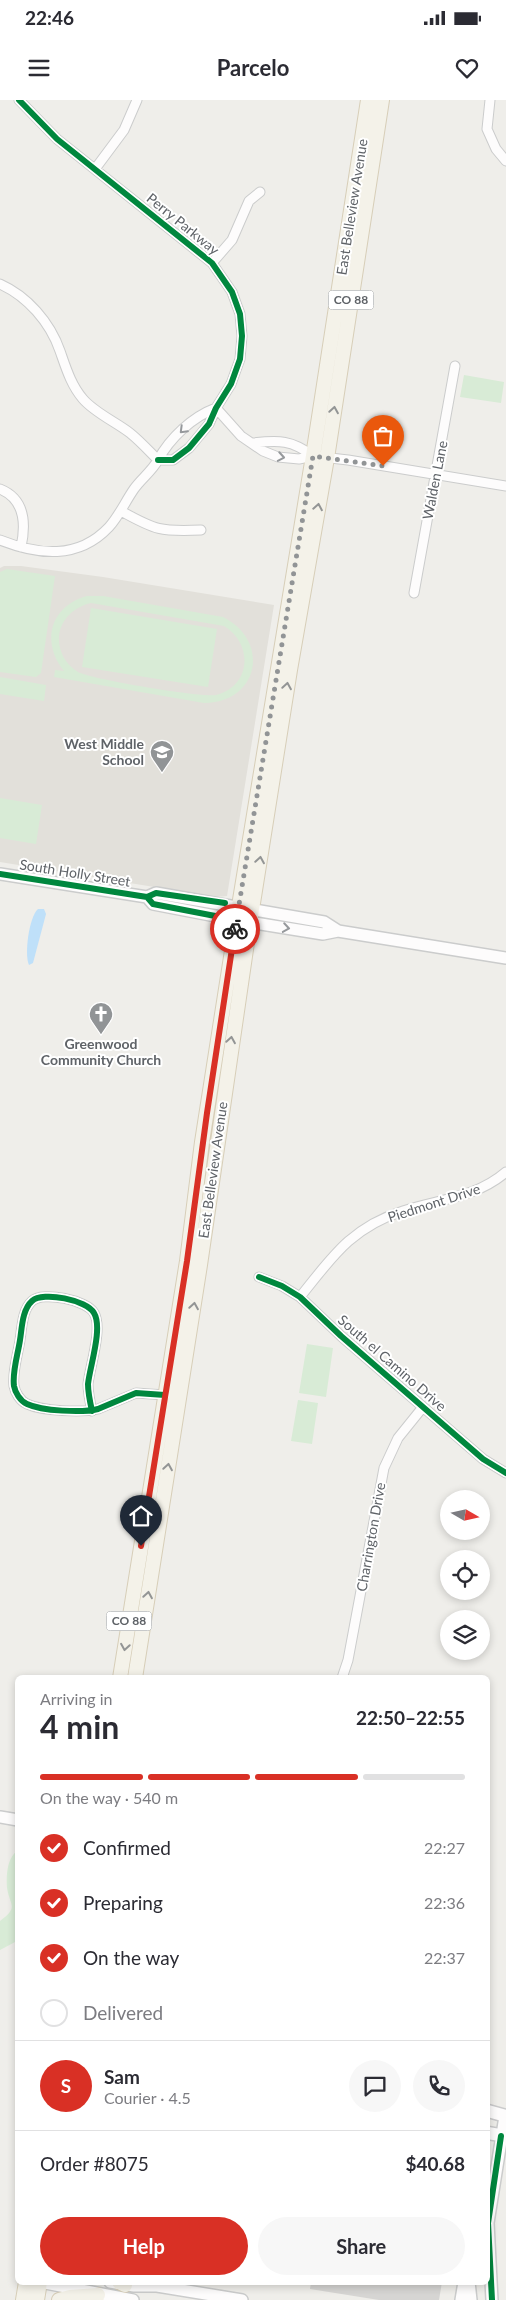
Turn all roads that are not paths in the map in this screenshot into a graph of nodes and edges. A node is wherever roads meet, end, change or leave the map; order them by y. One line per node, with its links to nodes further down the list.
1 (19, 100): 7 (street, Perry Parkway)
2 (137, 100): 7 (street)
3 (368, 100): 14 (main road, East Belleview Avenue / CO 88)
4 (382, 100): 14 (main road, East Belleview Avenue / CO 88, one-way to 4)
5 (490, 100): 6 (street)
6 (506, 161)
7 (95, 169): 9 (street, Perry Parkway)
8 (260, 192): 9 (street)
9 (212, 263): 12 (street, Perry Parkway)
10 (0, 284): 15 (street)
11 (455, 366): 16 (street, Walden Lane)
12 (216, 408): 13 (street); 15 (street, one-way to 15); 15 (street, Perry Parkway)
13 (253, 443): 14 (street); 14 (street, one-way to 14)
14 (320, 457): 16 (street); 25 (main road, East Belleview Avenue / CO 88)
15 (158, 460): 19 (street)
16 (437, 475): 17 (street); 23 (street, Walden Lane)
17 (506, 486)
18 (0, 488): 22 (street)
19 (121, 511): 20 (street); 22 (street)
20 (201, 530)
21 (0, 540): 22 (street)
22 (21, 548)
23 (414, 593)
24 (0, 874): 25 (street, South Holly Street)
25 (244, 914): 26 (street, South Holly Street); 30 (main road, East Belleview Avenue / CO 88); 35 (main road, East Belleview Avenue / CO 88, one-way to 25)
26 (506, 958)
27 (506, 1172): 29 (street, Piedmont Drive)
28 (259, 1277): 29 (street, South el Camino Drive)
29 (300, 1297): 31 (street, South el Camino Drive)
30 (165, 1395): 32 (street); 34 (main road, East Belleview Avenue / CO 88, one-way to 34)
31 (423, 1406): 33 (street, South el Camino Drive); 36 (street, Charrington Drive)
32 (92, 1411): 32 (street)
33 (506, 1472)
34 (120, 1675)
35 (135, 1675)
36 (343, 1675)
37 (0, 1817): 38 (street)
38 (15, 1820)
39 (490, 2112): 40 (main road)
40 (505, 2116): 42 (street)
41 (490, 2133): 42 (main road)
42 (503, 2136): 44 (street)
43 (506, 2160): 44 (street)
44 (491, 2192): 45 (street)
45 (490, 2202)
46 (490, 2262): 62 (street)
47 (26, 2285): 55 (main road)
48 (40, 2285): 56 (main road)
49 (50, 2285): 53 (street)
50 (140, 2285): 54 (street)
51 (464, 2285): 60 (street)
52 (469, 2285): 61 (street)
53 (98, 2295): 57 (main road); 58 (street)
54 (188, 2296): 59 (street)
55 (23, 2300)
56 (37, 2300)
57 (59, 2300)
58 (133, 2300)
59 (242, 2300)
60 (461, 2300)
61 (471, 2300)
62 (492, 2300)

